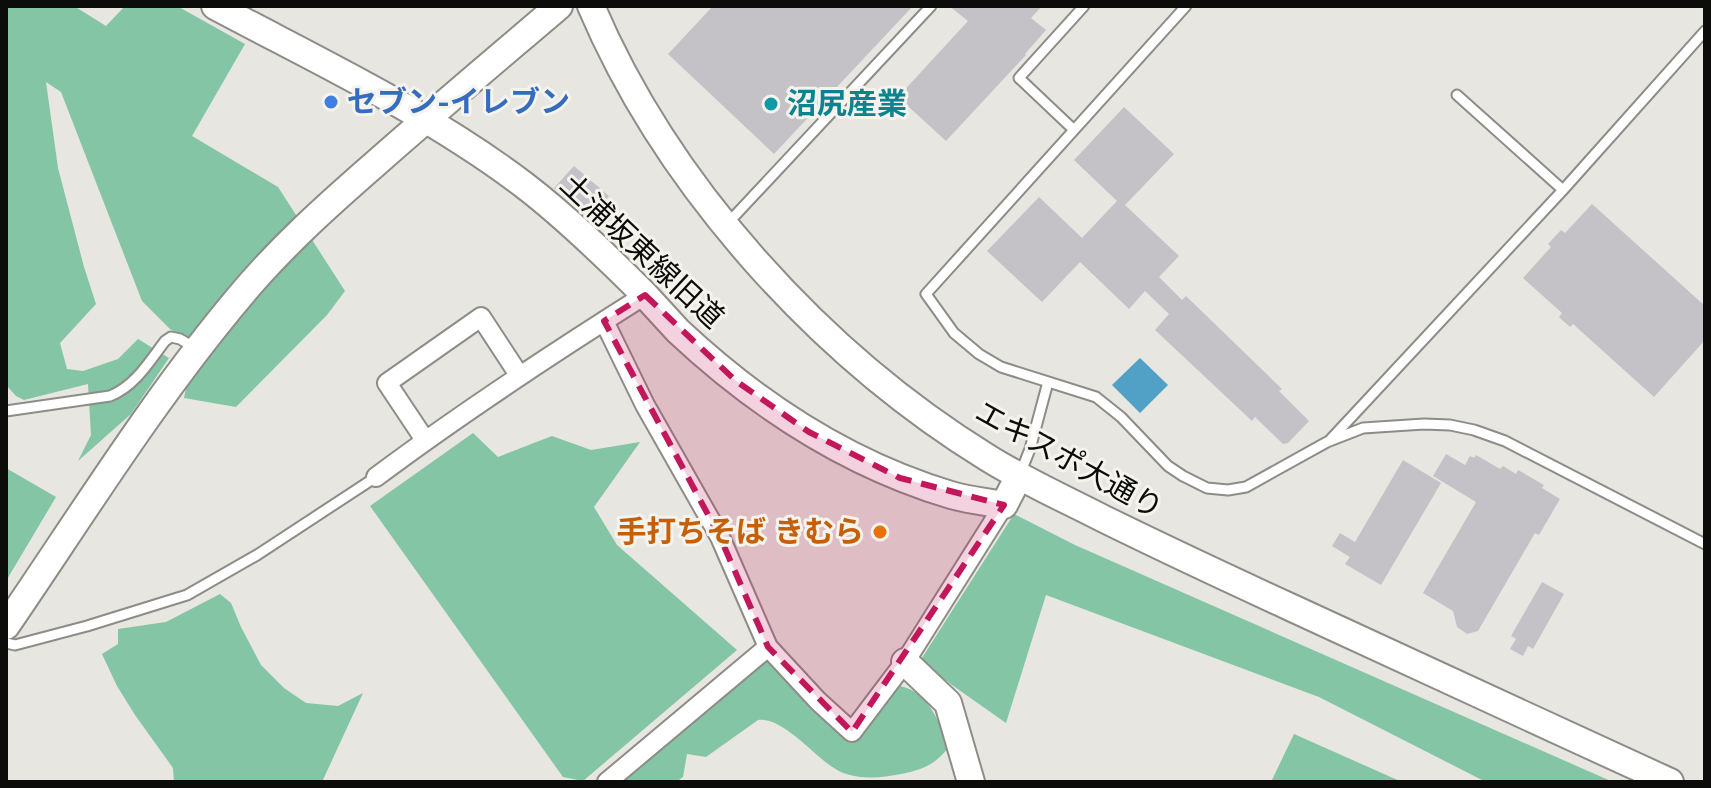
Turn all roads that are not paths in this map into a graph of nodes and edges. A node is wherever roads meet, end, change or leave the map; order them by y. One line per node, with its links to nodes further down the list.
1 (215, 6): 9 (street, 土浦坂東線旧道)
2 (559, 6): 9 (street)
3 (591, 6): 12 (street, エキスポ大通り)
4 (931, 6): 12 (lane)
5 (1084, 6): 10 (lane)
6 (1186, 6): 10 (lane)
7 (1705, 31): 11 (lane)
8 (1457, 95): 11 (lane)
9 (426, 119): 13 (street, 土浦坂東線旧道); 15 (street)
10 (1074, 130): 17 (lane)
11 (1563, 190): 20 (lane)
12 (725, 226): 21 (street, エキスポ大通り)
13 (645, 295): 14 (street); 23 (street, 土浦坂東線旧道)
14 (604, 321): 16 (street); 27 (street)
15 (198, 349): 18 (lane); 25 (street)
16 (519, 375): 19 (street); 19 (street)
17 (1048, 382): 20 (lane); 21 (lane)
18 (6, 411)
19 (425, 440): 22 (street)
20 (1327, 442): 24 (lane)
21 (1019, 476): 23 (street); 31 (street, エキスポ大通り)
22 (376, 477): 26 (lane)
23 (1004, 505): 28 (street)
24 (1705, 544)
25 (6, 626)
26 (6, 643)
27 (768, 647): 28 (street); 29 (street)
28 (905, 662): 30 (street)
29 (607, 782)
30 (971, 782)
31 (1670, 782)

